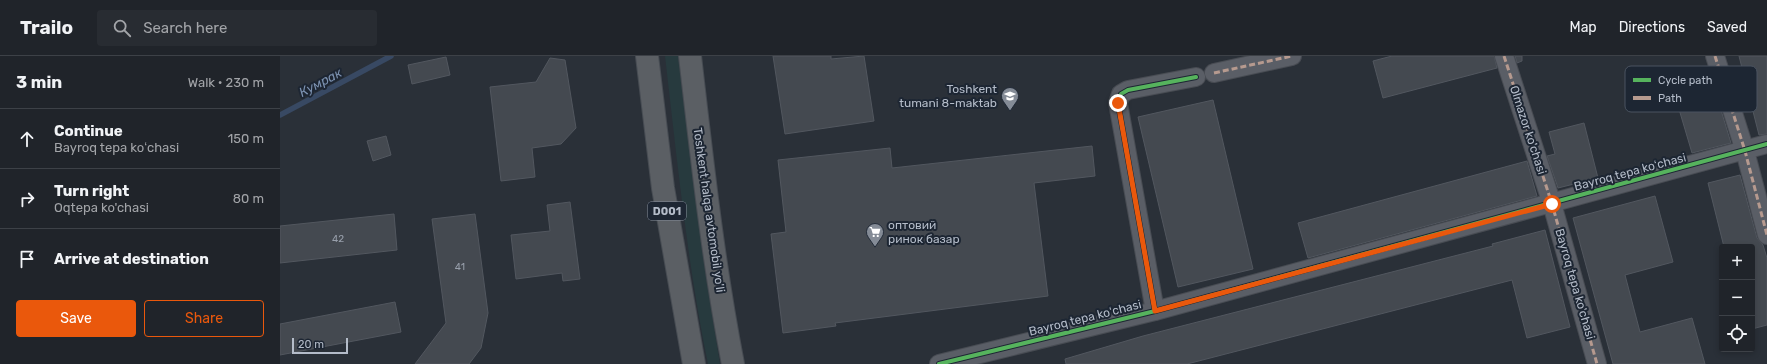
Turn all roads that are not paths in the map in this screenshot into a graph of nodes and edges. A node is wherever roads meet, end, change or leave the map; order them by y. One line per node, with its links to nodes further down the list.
1 (647, 56): 16 (highway, D001)
2 (690, 56): 17 (highway, Toshkent halqa avtomobil yo'li)
3 (1292, 56): 7 (street)
4 (1504, 56): 12 (street, Olmazor ko'chasi)
5 (1715, 56): 6 (street)
6 (1718, 66)
7 (1214, 74)
8 (1196, 77): 14 (street)
9 (1733, 112): 11 (street)
10 (1767, 144): 11 (street, Bayroq tepa koʻchasi)
11 (1745, 151): 12 (street, Bayroq tepa koʻchasi); 13 (street)
12 (1552, 204): 14 (street, Bayroq tepa koʻchasi); 18 (street, Bayroq tepa ko'chasi)
13 (1767, 235)
14 (1155, 311): 15 (street, Bayroq tepa koʻchasi)
15 (947, 363)
16 (694, 364)
17 (733, 364)
18 (1597, 364)

